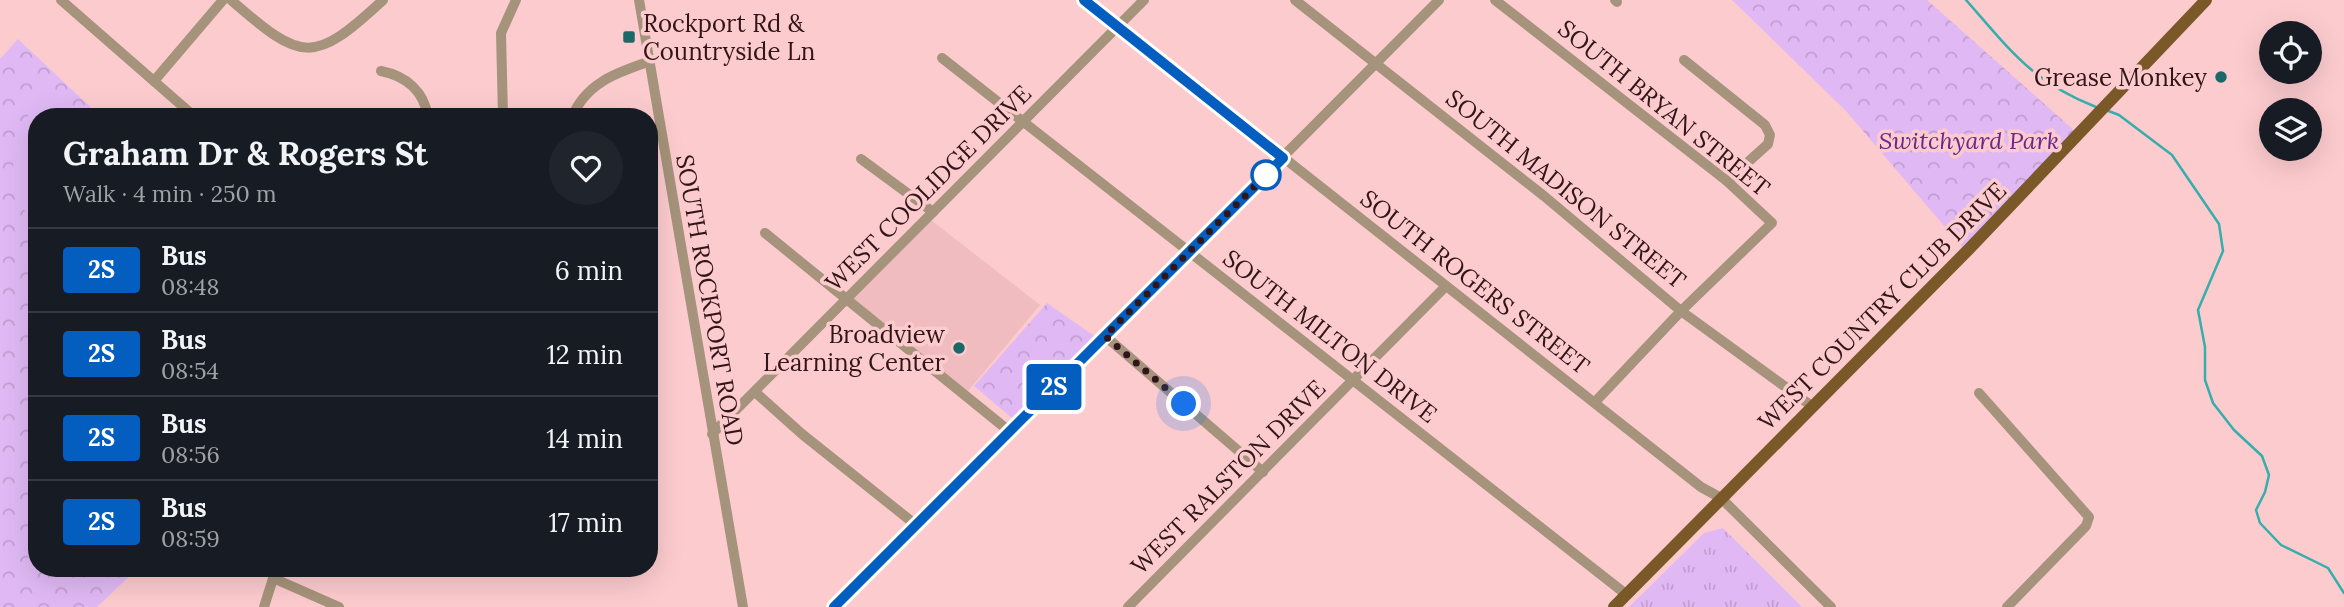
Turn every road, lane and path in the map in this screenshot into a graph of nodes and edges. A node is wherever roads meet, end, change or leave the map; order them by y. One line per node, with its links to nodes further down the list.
1 (61, 0): 19 (street)
2 (223, 0): 19 (street)
3 (231, 0): 12 (street)
4 (516, 0): 22 (street)
5 (639, 0): 16 (street, SOUTH ROCKPORT ROAD)
6 (1084, 0): 13 (street, SOUTH ROGERS STREET)
7 (1144, 0): 13 (street, WEST COOLIDGE DRIVE)
8 (1295, 0): 17 (street, SOUTH MADISON STREET)
9 (1439, 0): 17 (street)
10 (1495, 0): 29 (street, SOUTH BRYAN STREET)
11 (2206, 0): 41 (main road, WEST COUNTRY CLUB DRIVE)
12 (382, 1)
13 (1117, 27): 26 (street, WEST COOLIDGE DRIVE); 27 (street, SOUTH ROGERS STREET)
14 (942, 58): 26 (street, SOUTH MILTON DRIVE)
15 (1684, 60): 29 (street)
16 (648, 61): 23 (street); 24 (street, SOUTH ROCKPORT ROAD)
17 (1376, 64): 27 (street); 35 (street, SOUTH MADISON STREET)
18 (381, 71): 21 (street)
19 (154, 81): 20 (street)
20 (185, 108)
21 (425, 108)
22 (503, 108)
23 (577, 108)
24 (656, 108)
25 (658, 119): 43 (street, SOUTH ROCKPORT ROAD)
26 (1024, 122): 30 (street, WEST COOLIDGE DRIVE); 32 (street, SOUTH MILTON DRIVE)
27 (1283, 158): 32 (street); 33 (street, SOUTH ROGERS STREET)
28 (861, 159): 30 (street)
29 (1727, 181): 35 (street, SOUTH BRYAN STREET)
30 (933, 212): 34 (street, WEST COOLIDGE DRIVE)
31 (765, 233): 34 (street)
32 (1189, 252): 36 (street); 37 (street, SOUTH MILTON DRIVE)
33 (1445, 287): 37 (street, WEST RALSTON DRIVE); 40 (street, SOUTH ROGERS STREET)
34 (845, 301): 38 (street, WEST COOLIDGE DRIVE); 42 (street)
35 (1681, 311): 40 (street); 41 (street, SOUTH MADISON STREET)
36 (1105, 336): 42 (street); 44 (street)
37 (1353, 380): 44 (street, WEST RALSTON DRIVE); 49 (street, SOUTH MILTON DRIVE)
38 (755, 392): 43 (street, WEST COOLIDGE DRIVE); 46 (street)
39 (1979, 393): 57 (street)
40 (1595, 402): 45 (street, SOUTH ROGERS STREET)
41 (1813, 407): 45 (main road, WEST COUNTRY CLUB DRIVE)
42 (1009, 431): 46 (street)
43 (712, 434): 52 (street, SOUTH ROCKPORT ROAD)
44 (1263, 472): 54 (street, WEST RALSTON DRIVE)
45 (1721, 498): 49 (main road, WEST COUNTRY CLUB DRIVE); 56 (street, SOUTH ROGERS STREET)
46 (916, 525): 53 (street)
47 (273, 577): 50 (street)
48 (282, 577): 51 (street)
49 (1627, 595): 55 (main road, WEST COUNTRY CLUB DRIVE)
50 (264, 607)
51 (339, 607)
52 (743, 607)
53 (834, 607)
54 (1128, 607)
55 (1614, 607)
56 (1831, 607)
57 (2007, 607)

